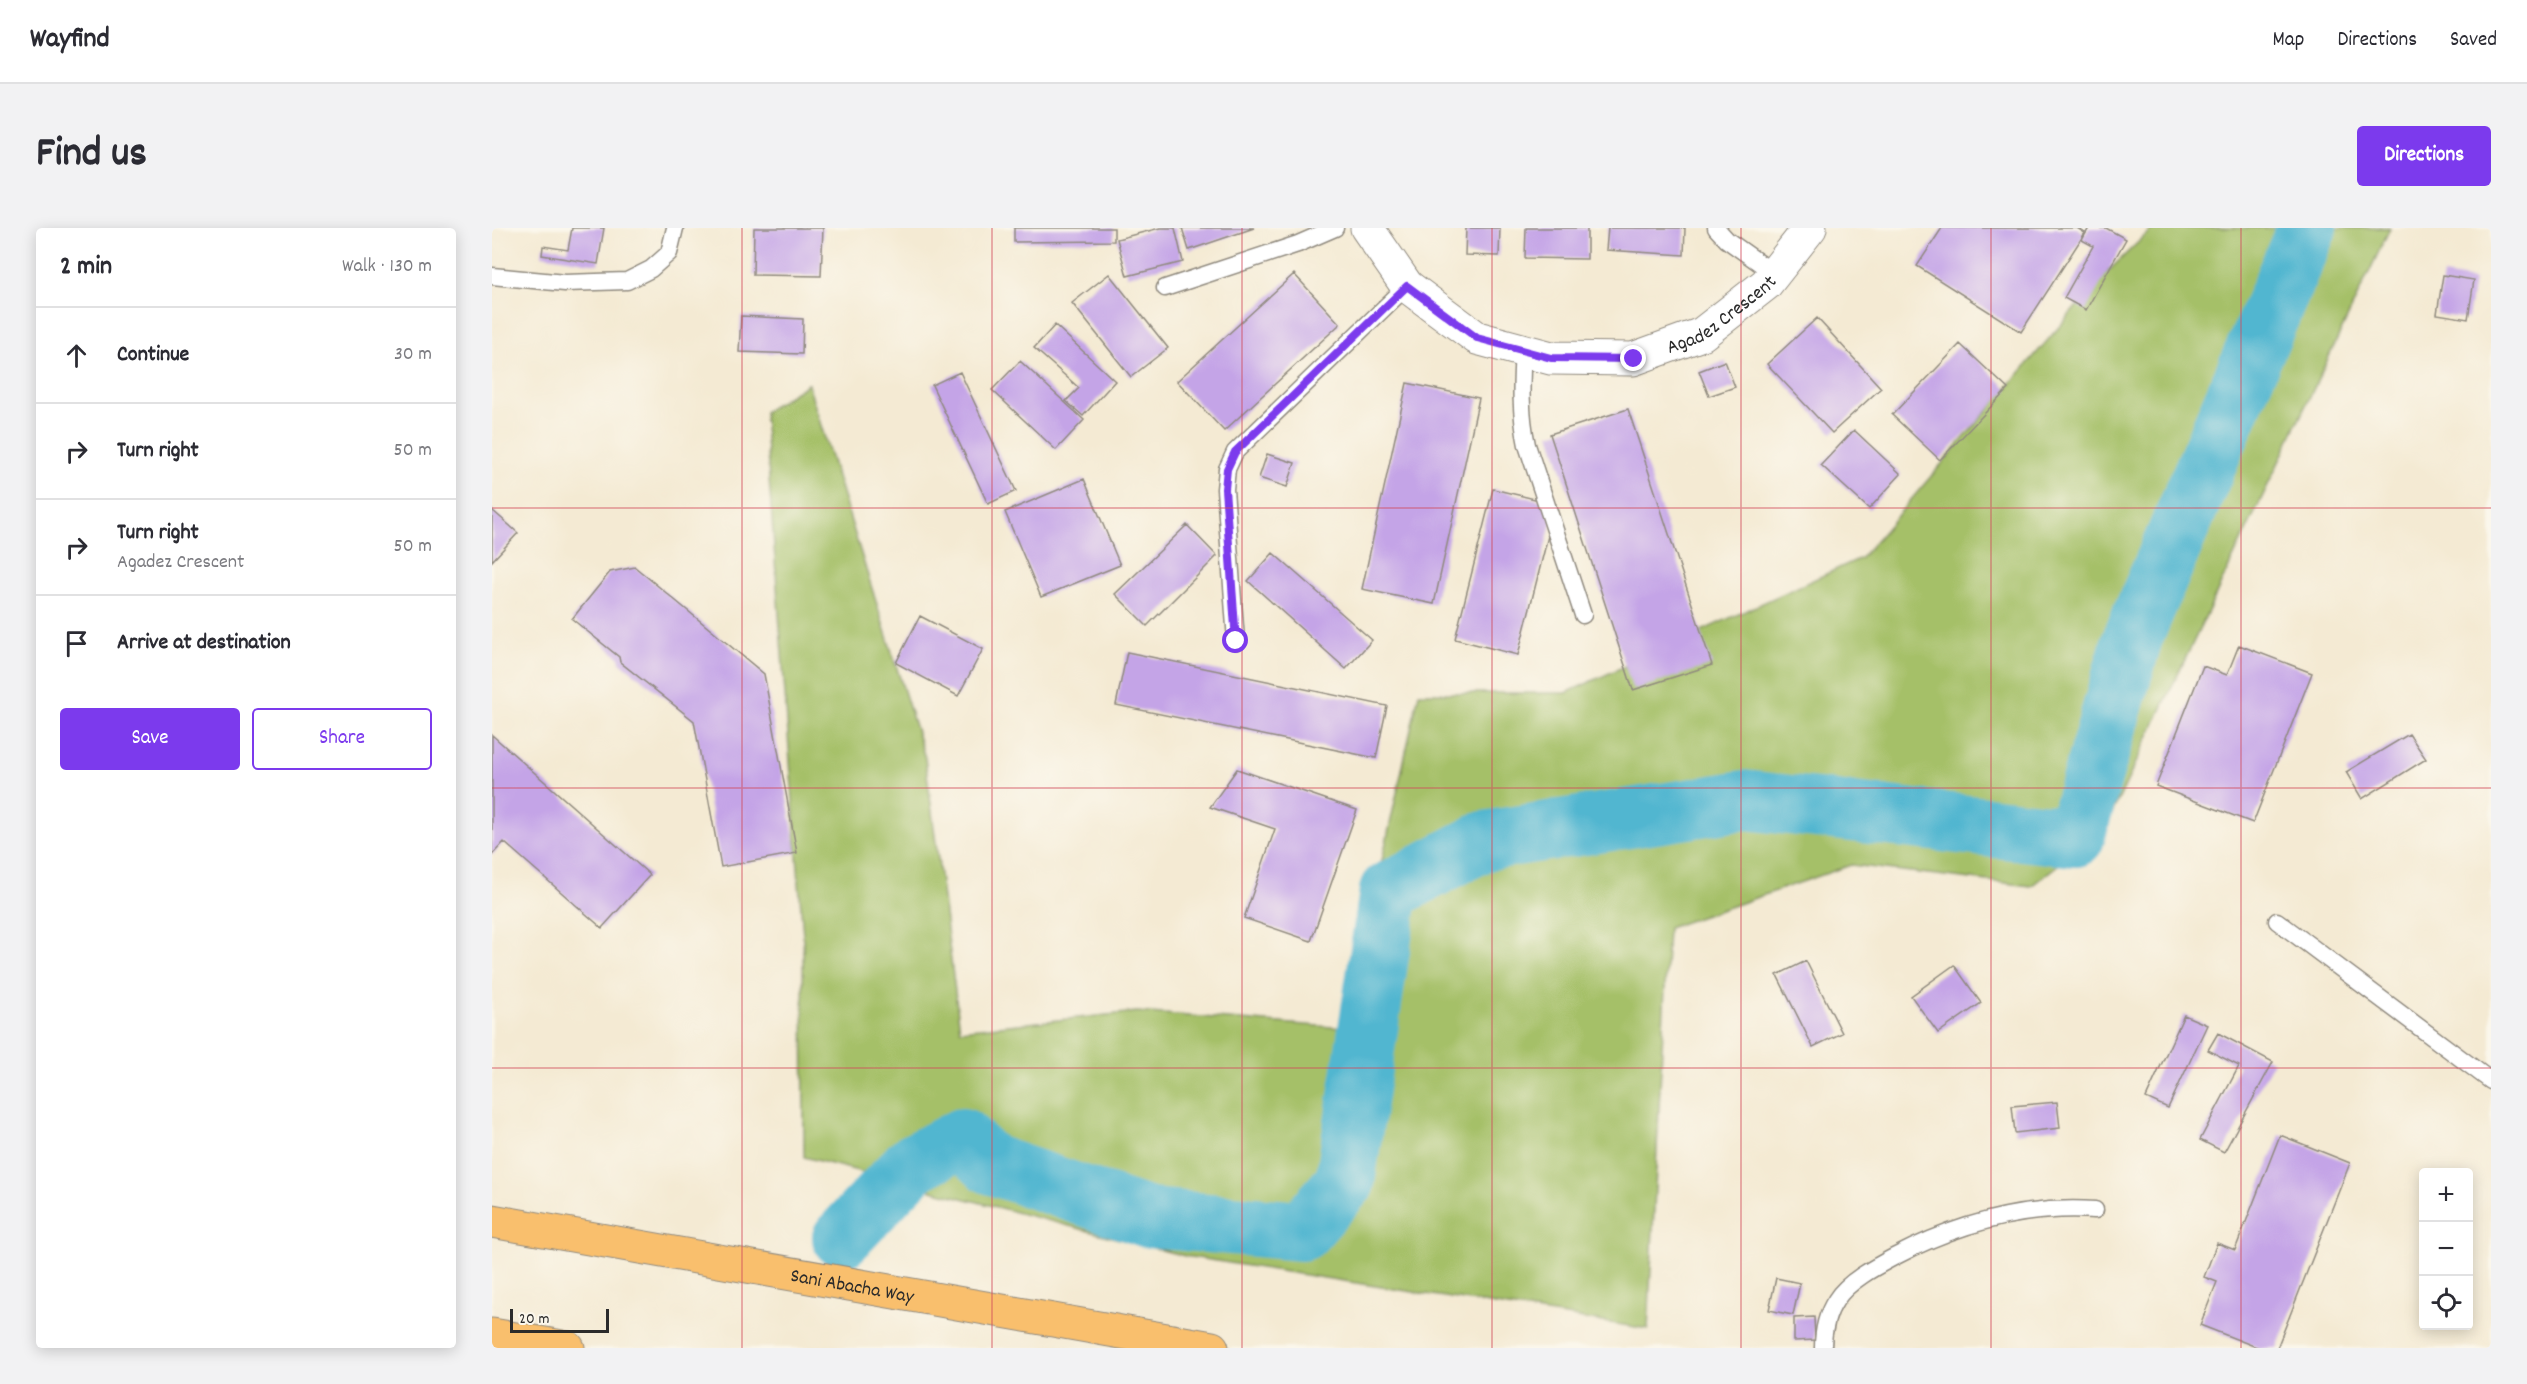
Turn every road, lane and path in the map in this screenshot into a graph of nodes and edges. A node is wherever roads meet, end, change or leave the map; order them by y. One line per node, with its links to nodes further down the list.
1 (675, 228): 7 (lane)
2 (1335, 228): 9 (lane)
3 (1367, 228): 8 (street, Agadez Crescent)
4 (1716, 228): 6 (lane)
5 (1810, 228): 6 (street, Agadez Crescent)
6 (1775, 274): 10 (street, Agadez Crescent)
7 (492, 276)
8 (1407, 286): 10 (street, Agadez Crescent); 12 (lane)
9 (1166, 288)
10 (1523, 350): 11 (lane)
11 (1583, 615)
12 (1236, 641)
13 (2277, 921): 14 (lane)
14 (2491, 1082)
15 (2095, 1210): 20 (lane)
16 (492, 1221): 19 (highway, Sani Abacha Way)
17 (492, 1335): 18 (highway)
18 (568, 1348)
19 (1212, 1348)
20 (1822, 1348)

